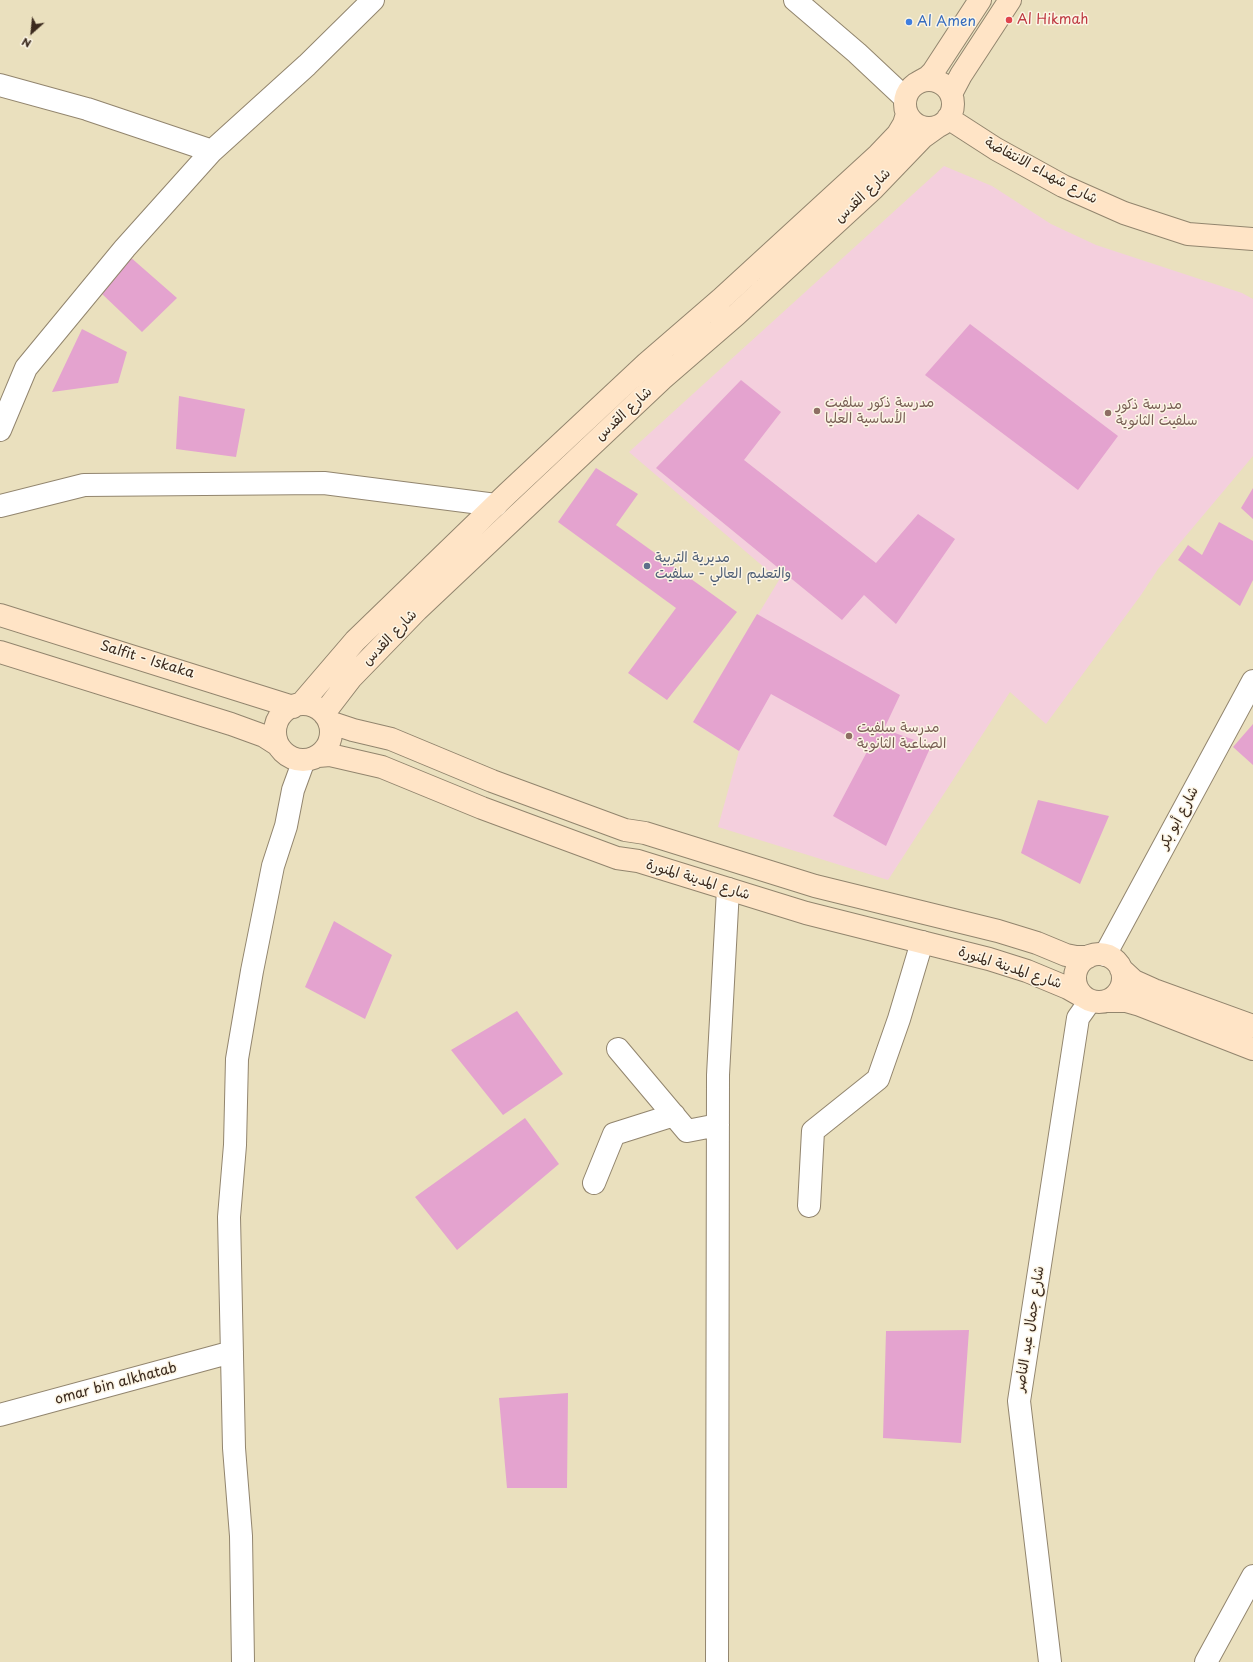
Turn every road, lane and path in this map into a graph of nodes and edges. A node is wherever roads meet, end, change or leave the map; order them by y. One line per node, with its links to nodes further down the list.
1 (373, 0): 9 (street)
2 (796, 0): 7 (street)
3 (980, 0): 7 (main road, شارع القدس)
4 (1010, 0): 6 (main road)
5 (0, 85): 9 (street)
6 (951, 94): 7 (main road); 8 (main road)
7 (910, 98): 8 (main road); 12 (main road, شارع القدس)
8 (943, 122): 10 (main road, شارع شهداء الانتفاضة); 18 (main road, شارع القدس)
9 (212, 151): 11 (street)
10 (1253, 239)
11 (0, 430)
12 (496, 505): 13 (street); 17 (main road, شارع القدس)
13 (0, 506)
14 (0, 615): 17 (main road, Salfit - Iskaka)
15 (0, 652): 19 (main road)
16 (1253, 681): 23 (street, شارع أبو بكر)
17 (297, 705): 18 (main road); 19 (main road)
18 (327, 719): 20 (main road); 23 (main road, شارع المدينة المنورة)
19 (278, 745): 20 (main road)
20 (311, 758): 21 (main road, شارع المدينة المنورة); 32 (street)
21 (728, 890): 22 (main road, شارع المدينة المنورة); 29 (street)
22 (922, 942): 24 (main road, شارع المدينة المنورة); 31 (street)
23 (1105, 960): 24 (main road); 24 (main road); 25 (main road)
24 (1093, 999): 26 (main road, شارع المدينة المنورة); 37 (street, شارع جمال عبد الناصر)
25 (1251, 1022)
26 (1253, 1049)
27 (618, 1050): 28 (street)
28 (674, 1115): 29 (street); 30 (street)
29 (718, 1125): 36 (street)
30 (594, 1183)
31 (809, 1206)
32 (232, 1352): 33 (street, omar bin alkhatab); 35 (street)
33 (0, 1415)
34 (1253, 1576): 38 (street)
35 (243, 1662)
36 (718, 1662)
37 (1050, 1662)
38 (1206, 1662)

